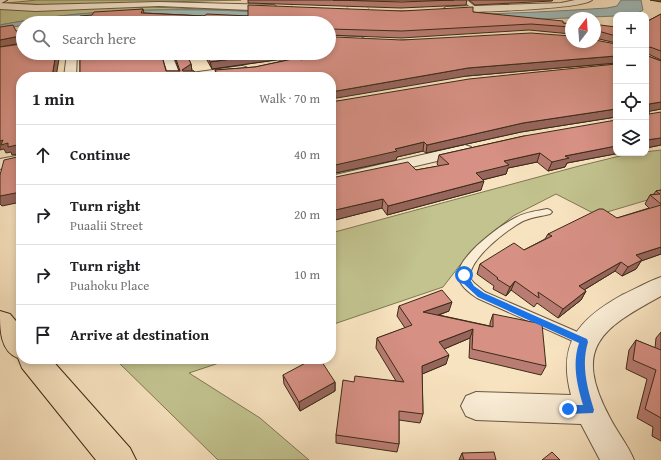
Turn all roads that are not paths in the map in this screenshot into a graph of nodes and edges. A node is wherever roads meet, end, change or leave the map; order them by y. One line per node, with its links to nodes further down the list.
1 (3, 0): 4 (street)
2 (464, 0): 7 (lane)
3 (588, 0): 7 (street)
4 (0, 1)
5 (0, 6): 6 (street)
6 (289, 8)
7 (476, 9): 8 (street)
8 (436, 10)
9 (336, 39): 10 (street)
10 (372, 41)
11 (71, 60): 16 (street)
12 (169, 60): 17 (street)
13 (304, 60): 14 (street)
14 (276, 64)
15 (253, 68): 18 (street)
16 (70, 72)
17 (173, 72)
18 (225, 72)
19 (481, 147): 22 (street)
20 (16, 161): 21 (street)
21 (0, 164)
22 (336, 180)
23 (547, 212): 27 (lane)
24 (661, 286): 27 (street)
25 (0, 322): 26 (highway)
26 (16, 341)
27 (584, 342): 30 (street)
28 (36, 364): 31 (highway)
29 (476, 406): 30 (street)
30 (589, 410): 32 (street)
31 (118, 460)
32 (618, 460)

